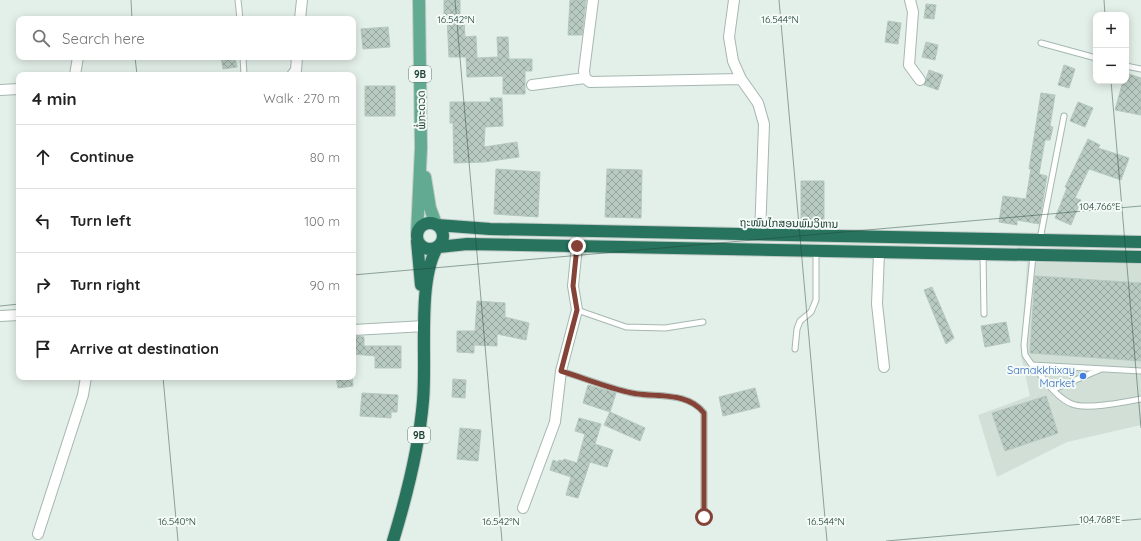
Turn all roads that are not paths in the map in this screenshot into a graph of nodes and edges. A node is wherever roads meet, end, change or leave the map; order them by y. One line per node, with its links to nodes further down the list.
1 (238, 0): 7 (lane)
2 (302, 0): 8 (street)
3 (419, 0): 26 (main road, ພໍ່ກະດວດ / 9B)
4 (593, 0): 19 (street)
5 (734, 0): 20 (street)
6 (910, 0): 21 (street)
7 (240, 16)
8 (300, 16)
9 (1040, 43): 10 (lane)
10 (1093, 57)
11 (77, 60): 16 (street)
12 (243, 60): 17 (lane)
13 (297, 60): 18 (street)
14 (1129, 67): 15 (lane)
15 (1141, 69)
16 (75, 72)
17 (244, 72)
18 (294, 72)
19 (585, 78): 20 (street); 22 (street)
20 (741, 79): 29 (street)
21 (920, 80)
22 (532, 85)
23 (16, 89): 24 (street)
24 (0, 90)
25 (1064, 116): 31 (lane)
26 (421, 148): 27 (main road, 9B); 30 (main road, 9B)
27 (437, 225): 28 (highway, ຖະໜົນໄກສອນພົມວິຫານ); 30 (highway); 34 (highway)
28 (688, 233): 29 (highway, ຖະໜົນໄກສອນພົມວິຫານ); 35 (highway)
29 (760, 235): 31 (highway, ຖະໜົນໄກສອນພົມວິຫານ)
30 (417, 237): 34 (highway); 46 (highway, 9B)
31 (1040, 240): 32 (highway, ຖະໜົນໄກສອນພົມວິຫານ)
32 (1141, 242)
33 (577, 246): 34 (highway); 35 (highway); 41 (street)
34 (438, 248): 46 (highway, 9B)
35 (688, 248): 36 (highway)
36 (816, 251): 37 (highway); 48 (lane)
37 (878, 253): 38 (highway); 50 (street)
38 (983, 254): 39 (highway); 42 (lane)
39 (1033, 256): 40 (highway); 49 (lane)
40 (1141, 257)
41 (577, 310): 45 (lane); 52 (street)
42 (984, 314)
43 (16, 315): 44 (street)
44 (0, 316)
45 (703, 322)
46 (424, 326): 47 (street); 60 (highway, 9B)
47 (356, 330)
48 (795, 350)
49 (1032, 365): 51 (lane); 55 (lane)
50 (884, 367)
51 (1102, 369): 53 (lane); 55 (lane)
52 (561, 371): 57 (street); 58 (lane)
53 (1141, 371)
54 (86, 380): 59 (street)
55 (1054, 389): 56 (lane)
56 (1141, 399)
57 (523, 508)
58 (704, 517)
59 (38, 534)
60 (394, 541)

